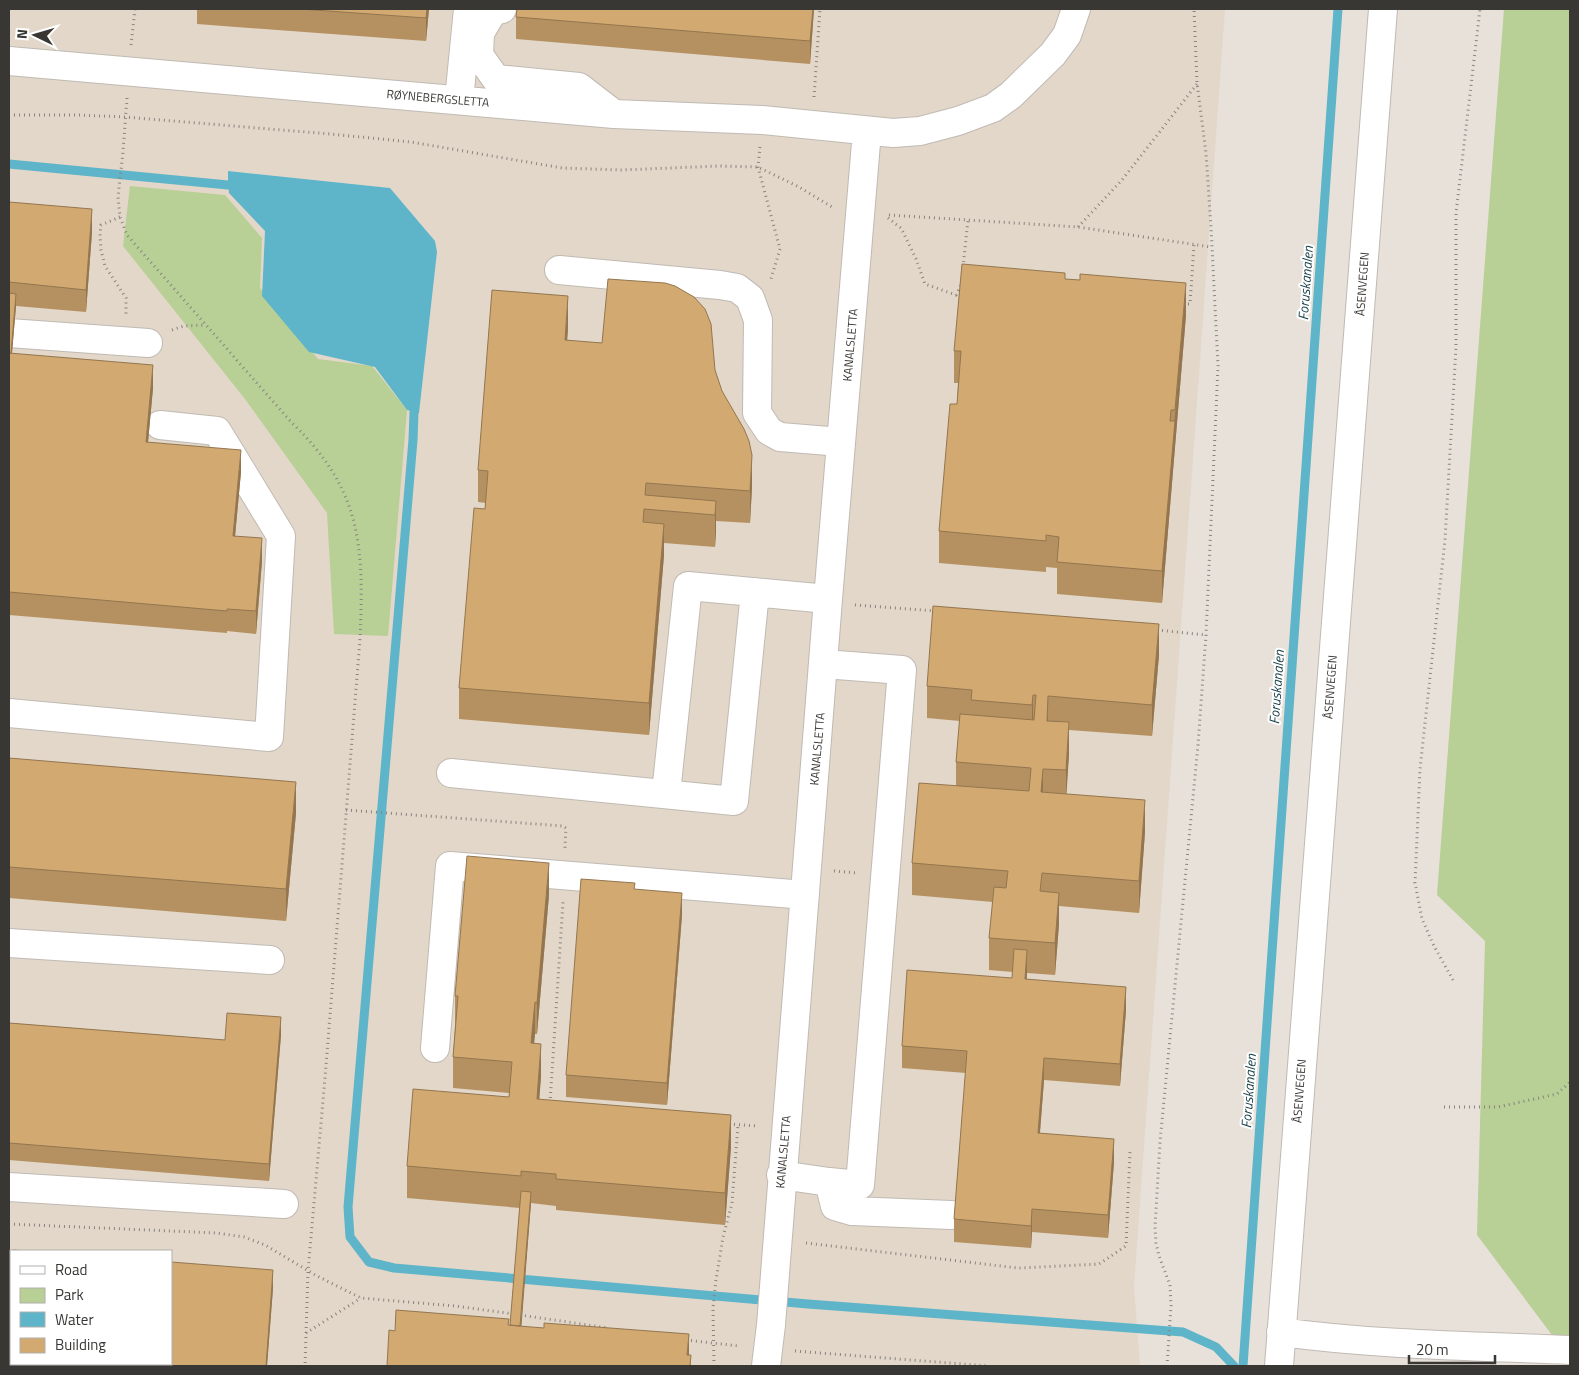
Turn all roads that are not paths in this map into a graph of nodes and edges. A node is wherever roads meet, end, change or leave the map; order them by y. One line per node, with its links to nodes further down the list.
1 (468, 9): 6 (street)
2 (502, 9): 7 (street)
3 (1076, 9): 8 (street, RØYNEBERGSLETTA)
4 (1383, 9): 29 (street, ÅSENVEGEN)
5 (9, 61): 6 (street, RØYNEBERGSLETTA)
6 (460, 100): 7 (street, RØYNEBERGSLETTA)
7 (614, 114): 8 (street, RØYNEBERGSLETTA)
8 (867, 131): 13 (street, KANALSLETTA)
9 (559, 270): 13 (street)
10 (9, 333): 11 (street)
11 (137, 343)
12 (160, 425): 17 (street)
13 (841, 442): 15 (street, KANALSLETTA)
14 (755, 592): 15 (street); 19 (street); 19 (street)
15 (840, 601): 16 (street, KANALSLETTA)
16 (824, 664): 20 (street, KANALSLETTA); 25 (street)
17 (9, 713)
18 (450, 773): 19 (street)
19 (666, 793)
20 (805, 895): 23 (street); 24 (street, KANALSLETTA)
21 (9, 944): 22 (street)
22 (270, 960)
23 (435, 1048)
24 (781, 1175): 25 (street); 31 (street, KANALSLETTA)
25 (829, 1182): 28 (street)
26 (9, 1187): 27 (street)
27 (284, 1204)
28 (951, 1214)
29 (1281, 1332): 30 (street); 32 (street, ÅSENVEGEN)
30 (1570, 1350)
31 (766, 1366)
32 (1279, 1366)

